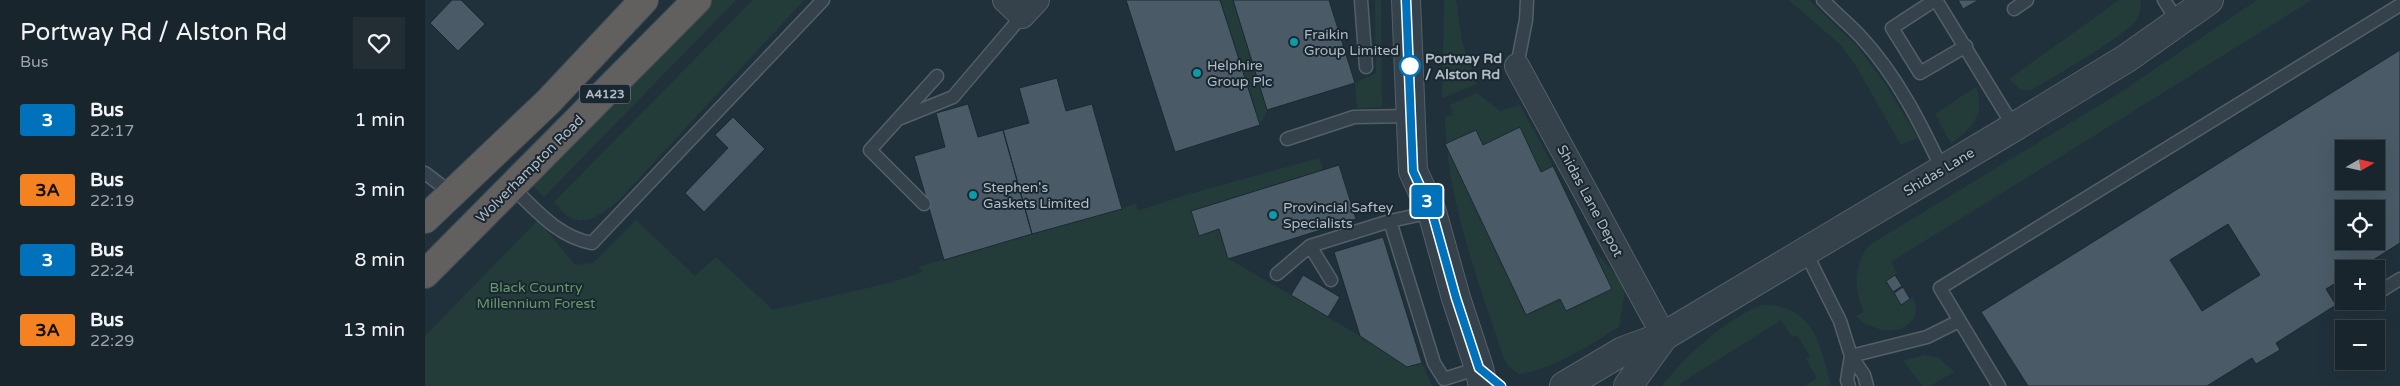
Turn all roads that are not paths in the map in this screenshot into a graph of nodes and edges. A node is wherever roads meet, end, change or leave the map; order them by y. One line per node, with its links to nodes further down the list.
1 (644, 0): 23 (highway, A4123)
2 (697, 0): 26 (highway, Wolverhampton Road / A4123)
3 (823, 0): 26 (lane)
4 (1361, 0): 17 (lane)
5 (1407, 0): 19 (street)
6 (1527, 0): 16 (lane)
7 (1823, 0): 24 (lane)
8 (1935, 0): 15 (lane); 15 (lane)
9 (2027, 0): 13 (lane)
10 (2209, 0): 14 (street, Shidas Lane)
11 (1021, 5): 20 (lane)
12 (2400, 5): 39 (lane)
13 (2014, 9)
14 (2171, 11): 21 (street, Shidas Lane)
15 (1965, 46): 21 (lane)
16 (1517, 66): 40 (street, Shidas Lane Depot)
17 (1366, 67)
18 (937, 76): 20 (lane)
19 (1411, 116): 22 (lane); 29 (street)
20 (898, 119): 28 (lane)
21 (2014, 127): 24 (street, Shidas Lane)
22 (1287, 138)
23 (485, 160): 26 (highway); 27 (highway, A4123)
24 (1943, 171): 33 (street, Shidas Lane)
25 (425, 173): 27 (lane)
26 (511, 187): 34 (highway, Wolverhampton Road / A4123)
27 (451, 193): 30 (highway, A4123)
28 (924, 204)
29 (1432, 212): 31 (lane); 42 (street)
30 (425, 219)
31 (1390, 221): 32 (lane); 42 (lane)
32 (1311, 246): 35 (lane); 37 (lane)
33 (1805, 251): 40 (street, Shidas Lane); 41 (lane)
34 (425, 274)
35 (1277, 274)
36 (2400, 279): 38 (lane)
37 (1331, 280)
38 (2385, 288)
39 (1959, 321): 41 (lane); 48 (lane)
40 (1664, 336): 44 (street, Shidas Lane); 45 (street, Shidas Lane)
41 (1851, 356): 46 (lane); 47 (lane)
42 (1481, 377): 43 (street)
43 (1501, 386)
44 (1564, 386)
45 (1628, 386)
46 (1849, 386)
47 (1867, 386)
48 (1999, 386)

